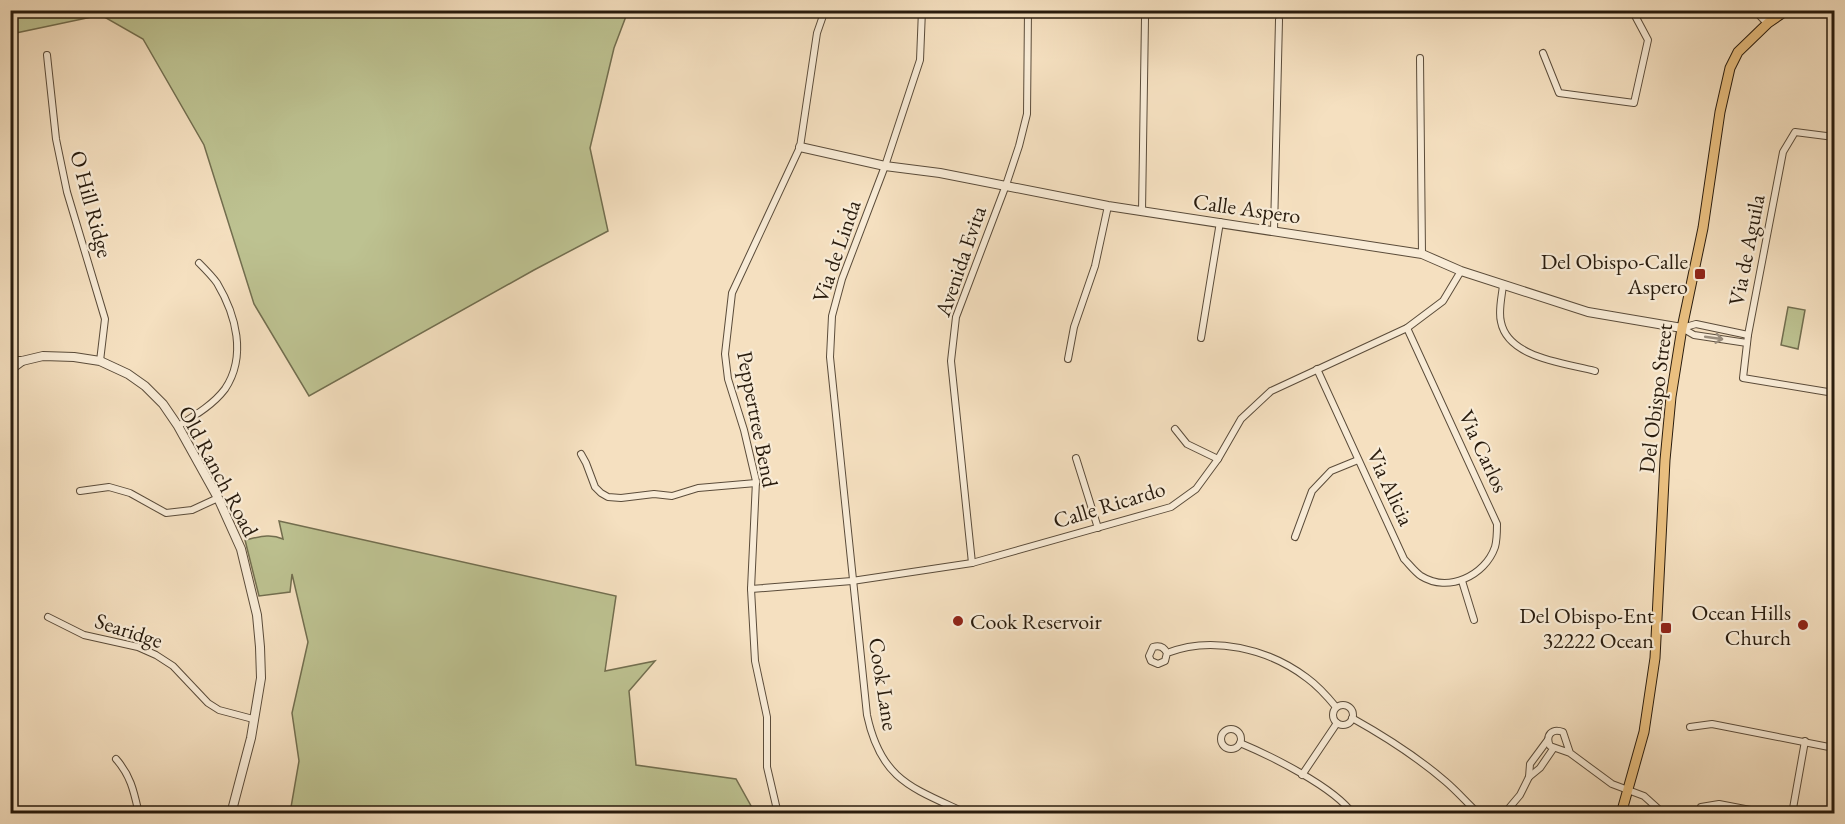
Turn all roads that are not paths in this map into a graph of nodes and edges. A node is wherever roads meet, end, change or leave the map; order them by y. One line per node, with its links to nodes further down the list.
1 (825, 10): 14 (street, Peppertree Bend)
2 (922, 10): 15 (street, Via de Linda)
3 (1028, 10): 16 (street, Avenida Evita)
4 (1632, 10): 10 (street)
5 (1756, 10): 9 (street)
6 (1786, 10): 9 (main road, Del Obispo Street)
7 (1145, 18): 18 (street)
8 (1279, 20): 20 (street)
9 (1768, 23): 26 (main road, Del Obispo Street)
10 (1543, 53)
11 (47, 55): 33 (street, O Hill Ridge)
12 (1420, 58): 21 (street)
13 (1834, 137): 27 (street, Via de Aguila)
14 (800, 147): 15 (street, Calle Aspero); 44 (street, Peppertree Bend)
15 (885, 166): 16 (street, Calle Aspero); 50 (street, Via de Linda)
16 (1006, 185): 17 (street, Calle Aspero); 49 (street, Avenida Evita)
17 (1108, 206): 18 (street, Calle Aspero); 30 (street)
18 (1142, 211): 19 (street, Calle Aspero)
19 (1220, 222): 20 (street, Calle Aspero); 28 (street)
20 (1274, 230): 21 (street, Calle Aspero)
21 (1422, 254): 23 (street, Calle Aspero)
22 (199, 263): 38 (street)
23 (1461, 271): 24 (street, Calle Aspero); 25 (street, Calle Ricardo)
24 (1503, 285): 26 (street, Calle Aspero); 36 (street)
25 (1407, 328): 34 (street, Calle Ricardo); 51 (street, Via Carlos)
26 (1682, 328): 27 (street, Calle Aspero); 29 (street, Calle Aspero, one-way to 29); 70 (main road, Del Obispo Street)
27 (1748, 335): 29 (street, Via de Aguila)
28 (1201, 338)
29 (1747, 343): 37 (street, Via de Aguila)
30 (1068, 359)
31 (10, 361): 32 (street, Old Ranch Road)
32 (22, 361): 33 (street, Old Ranch Road); 35 (street, Old Ranch Road)
33 (100, 361): 38 (street, Old Ranch Road)
34 (1317, 369): 42 (street, Calle Ricardo); 43 (street, Via Alicia)
35 (10, 370)
36 (1595, 371)
37 (1834, 393)
38 (177, 426): 46 (street, Old Ranch Road)
39 (1174, 429): 42 (street)
40 (581, 454): 44 (street)
41 (1076, 458): 47 (street)
42 (1218, 459): 47 (street, Calle Ricardo)
43 (1358, 460): 48 (street); 51 (street, Via Alicia)
44 (756, 483): 52 (street, Peppertree Bend)
45 (80, 491): 46 (street)
46 (218, 498): 58 (street, Old Ranch Road)
47 (1098, 528): 49 (street, Calle Ricardo)
48 (1295, 537)
49 (972, 563): 50 (street, Calle Ricardo)
50 (852, 581): 52 (street, Calle Ricardo); 76 (street, Cook Lane)
51 (1462, 581): 54 (street)
52 (751, 589): 75 (street, Peppertree Bend)
53 (48, 617): 58 (street, Searidge)
54 (1474, 621)
55 (1167, 653): 56 (street)
56 (1336, 707): 57 (street); 59 (street)
57 (1352, 718): 59 (street); 78 (street)
58 (253, 719): 74 (street, Old Ranch Road)
59 (1337, 723): 68 (street)
60 (1690, 726): 62 (street)
61 (1547, 741): 65 (street); 66 (street); 69 (street)
62 (1805, 741): 64 (street); 82 (street)
63 (1240, 743): 68 (street)
64 (1834, 747)
65 (1553, 748): 66 (street); 69 (street)
66 (1570, 753): 70 (street)
67 (116, 759): 73 (street)
68 (1302, 774): 77 (street)
69 (1529, 777): 79 (street)
70 (1629, 790): 72 (main road, Del Obispo Street); 80 (street)
71 (1701, 807): 81 (street)
72 (1624, 812)
73 (138, 813)
74 (231, 813)
75 (778, 813)
76 (968, 813)
77 (1353, 813)
78 (1479, 813)
79 (1504, 813)
80 (1664, 813)
81 (1771, 813)
82 (1791, 813)

